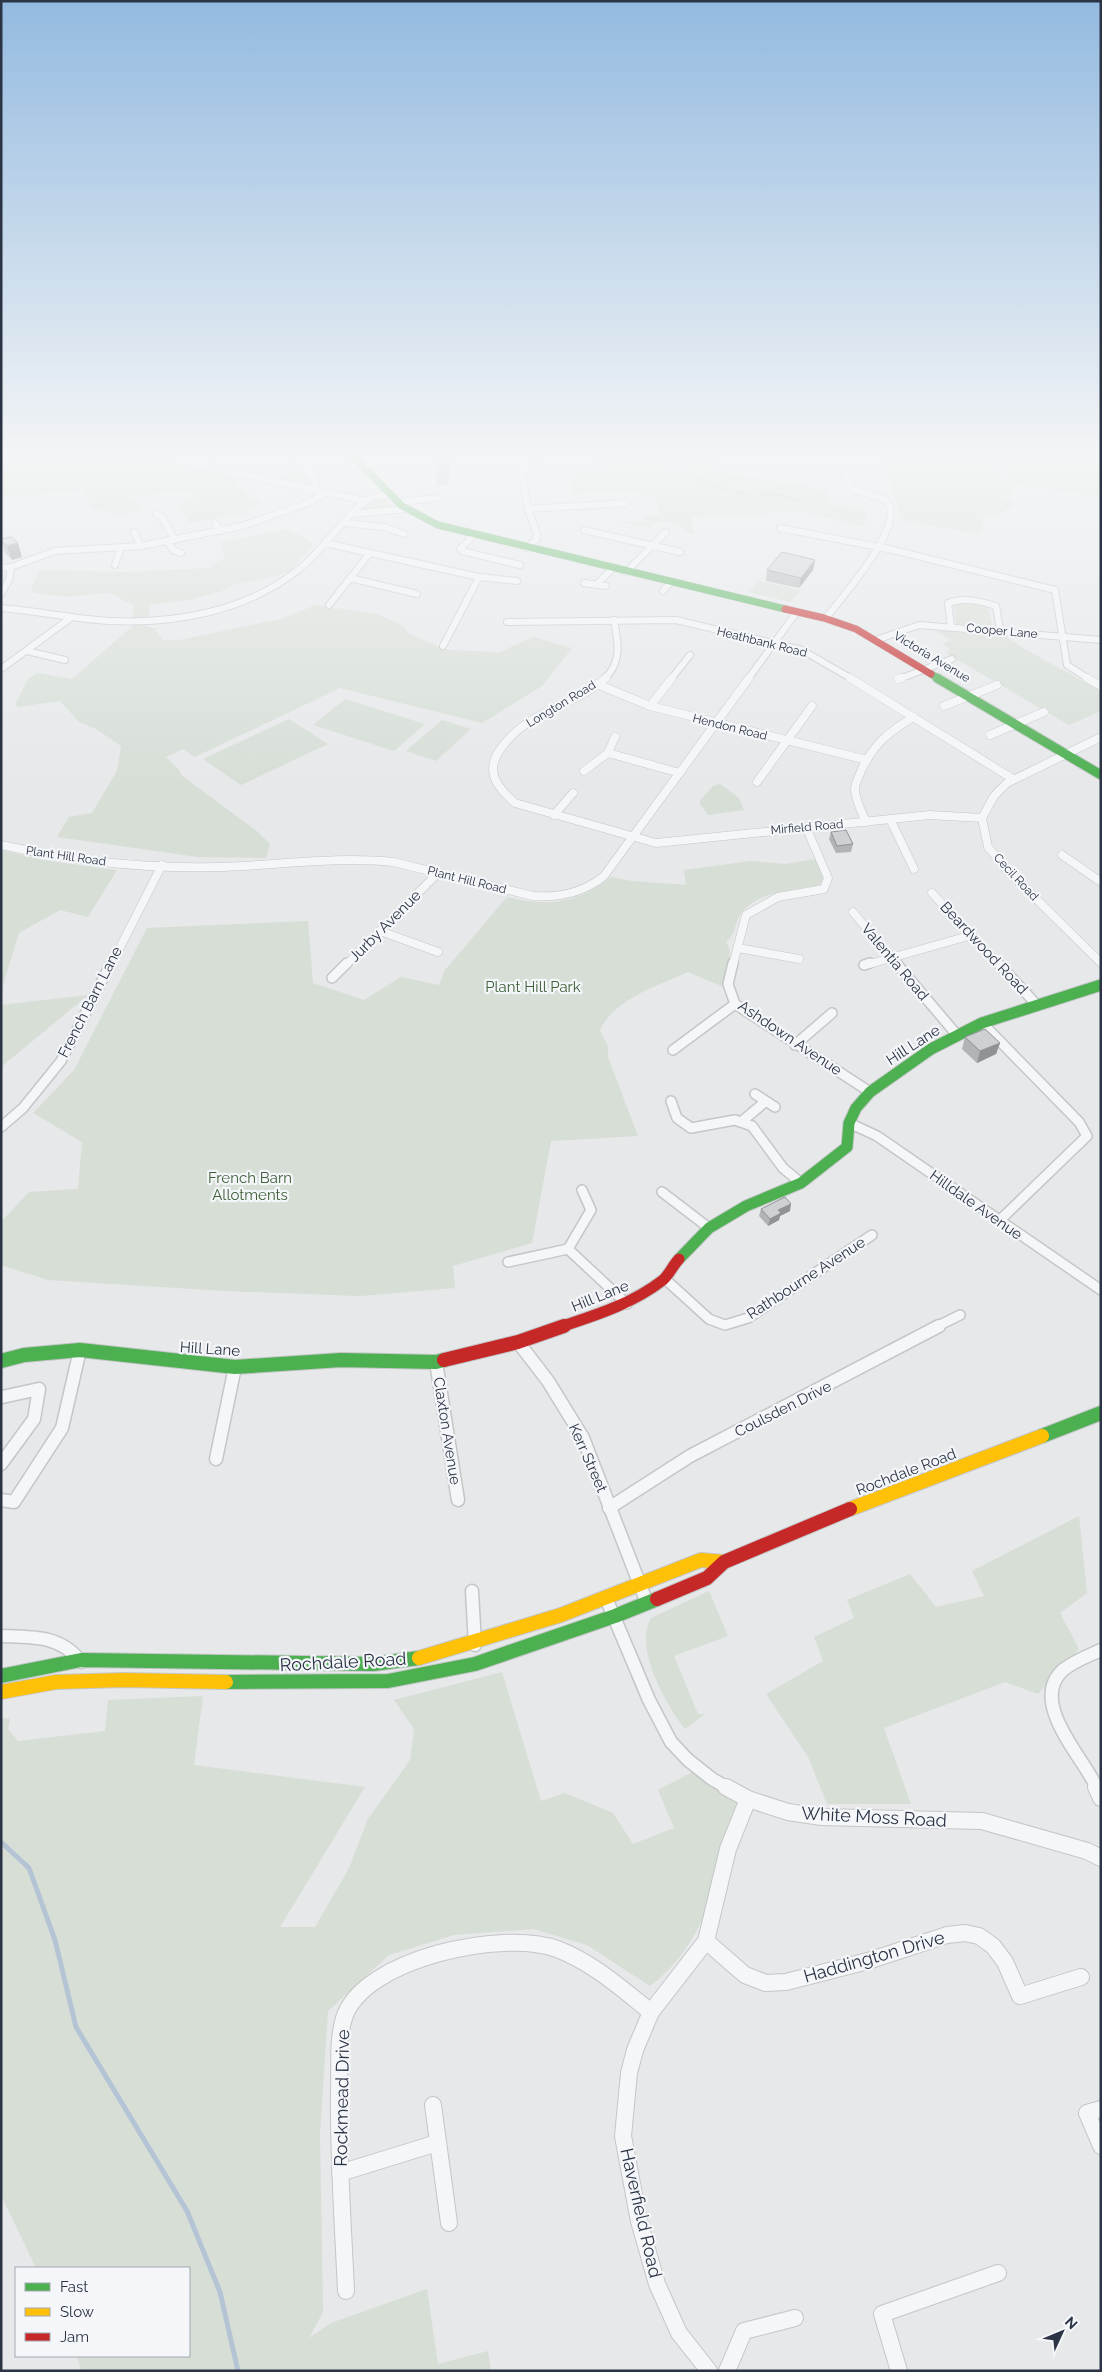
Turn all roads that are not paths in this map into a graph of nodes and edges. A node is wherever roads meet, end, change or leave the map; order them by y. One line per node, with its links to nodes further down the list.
1 (19, 564): 11 (street)
2 (305, 564): 26 (street)
3 (361, 564): 16 (street)
4 (419, 564): 15 (street)
5 (511, 564): 10 (street)
6 (593, 564): 13 (main road, Victoria Avenue)
7 (634, 564): 14 (street)
8 (867, 564): 27 (street)
9 (948, 564): 32 (street)
10 (520, 566)
11 (11, 567): 12 (street); 21 (street)
12 (1, 568)
13 (612, 568): 14 (main road, Victoria Avenue); 19 (street)
14 (626, 572): 25 (main road, Victoria Avenue)
15 (479, 577): 17 (street); 36 (street)
16 (350, 578): 22 (street); 23 (street)
17 (517, 581)
18 (584, 583): 19 (street)
19 (597, 584): 20 (street)
20 (606, 586)
21 (1, 594)
22 (417, 594)
23 (329, 605)
24 (1, 608): 26 (street)
25 (796, 613): 27 (main road, Victoria Avenue); 35 (street, Plant Hill Road)
26 (72, 617): 37 (street)
27 (826, 618): 33 (main road, Victoria Avenue)
28 (614, 620): 29 (street, Heathbank Road); 35 (street, Heathbank Road); 44 (street, Longton Road)
29 (507, 622)
30 (951, 626): 31 (street, Cooper Lane); 31 (street); 33 (street, Cooper Lane)
31 (1000, 630): 32 (street, Cooper Lane)
32 (1064, 636): 34 (street, Cooper Lane); 46 (street)
33 (876, 640): 41 (main road, Victoria Avenue)
34 (1101, 640)
35 (774, 643): 52 (street, Heathbank Road); 53 (street, Plant Hill Road)
36 (444, 646)
37 (27, 651): 40 (street); 42 (street)
38 (690, 655): 48 (street)
39 (952, 659): 41 (street)
40 (64, 660)
41 (924, 669): 43 (street); 47 (main road, Victoria Avenue)
42 (1, 670)
43 (898, 679)
44 (597, 684): 48 (street, Hendon Road); 68 (street, Longton Road)
45 (997, 685): 47 (street)
46 (1101, 686)
47 (970, 696): 50 (street); 54 (main road, Victoria Avenue)
48 (650, 706): 53 (street, Hendon Road)
49 (812, 706): 58 (street)
50 (944, 706)
51 (1044, 712): 54 (street)
52 (914, 717): 61 (street); 65 (street, Heathbank Road)
53 (716, 723): 58 (street, Hendon Road); 63 (street, Plant Hill Road)
54 (1016, 724): 55 (street); 60 (main road, Victoria Avenue)
55 (990, 735)
56 (615, 737): 59 (street)
57 (1101, 737): 60 (street)
58 (787, 741): 61 (street, Hendon Road); 66 (street)
59 (608, 753): 62 (street); 63 (street)
60 (1065, 753): 64 (main road, Victoria Avenue); 65 (street)
61 (867, 760): 71 (street)
62 (584, 771)
63 (680, 773): 73 (street, Plant Hill Road)
64 (1101, 774)
65 (1013, 779): 69 (street)
66 (757, 782)
67 (573, 793): 68 (street)
68 (554, 815): 73 (street, Longton Road)
69 (982, 818): 70 (street, Mirfield Road); 88 (street, Cecil Road)
70 (890, 819): 71 (street, Mirfield Road); 77 (street)
71 (866, 822): 72 (street, Mirfield Road)
72 (806, 827): 73 (street, Mirfield Road); 84 (street, Ashdown Avenue)
73 (632, 837): 78 (street, Plant Hill Road)
74 (1, 845): 76 (street, Plant Hill Road)
75 (1062, 855): 79 (street)
76 (162, 865): 78 (street, Plant Hill Road); 106 (street, French Barn Lane)
77 (914, 869)
78 (438, 873): 82 (street, Jurby Avenue)
79 (1101, 882)
80 (932, 893): 83 (street, Beardwood Road)
81 (852, 912): 86 (street, Valentia Road)
82 (380, 931): 85 (street); 90 (street, Jurby Avenue)
83 (972, 935): 86 (street); 93 (street, Beardwood Road)
84 (738, 948): 87 (street); 92 (street, Ashdown Avenue)
85 (438, 952)
86 (889, 957): 89 (street); 96 (street, Valentia Road)
87 (799, 959)
88 (1101, 963)
89 (864, 965)
90 (332, 978)
91 (1101, 985): 93 (main road, Hill Lane)
92 (735, 1004): 97 (street, Ashdown Avenue); 98 (street)
93 (1036, 1004): 95 (main road, Hill Lane)
94 (832, 1013): 97 (street)
95 (982, 1023): 96 (main road, Hill Lane); 110 (street)
96 (957, 1035): 99 (main road, Hill Lane)
97 (795, 1045): 99 (street, Ashdown Avenue)
98 (673, 1050)
99 (870, 1092): 105 (main road, Hill Lane)
100 (755, 1094): 102 (street)
101 (671, 1101): 104 (street)
102 (765, 1102): 103 (street); 104 (street)
103 (775, 1107)
104 (741, 1122): 107 (street)
105 (849, 1123): 107 (main road, Hill Lane); 110 (street, Hilldale Avenue)
106 (1, 1127)
107 (801, 1183): 111 (main road, Hill Lane)
108 (582, 1190): 113 (street)
109 (662, 1192): 111 (street)
110 (999, 1221): 116 (street, Hilldale Avenue)
111 (708, 1228): 115 (main road, Hill Lane)
112 (872, 1235): 115 (street, Rathbourne Avenue)
113 (568, 1249): 114 (street); 117 (street)
114 (508, 1262)
115 (665, 1279): 117 (main road, Hill Lane)
116 (1101, 1290)
117 (627, 1304): 119 (main road, Hill Lane)
118 (960, 1315): 130 (street, Coulsden Drive)
119 (518, 1342): 122 (main road, Hill Lane); 130 (street, Kerr Street)
120 (80, 1350): 121 (main road, Hill Lane); 123 (main road, Hill Lane); 128 (street)
121 (1, 1361)
122 (436, 1362): 123 (main road, Hill Lane); 129 (street, Claxton Avenue)
123 (235, 1367): 126 (street)
124 (2, 1397): 127 (street)
125 (1101, 1413): 131 (main road, Rochdale Road)
126 (216, 1459)
127 (1, 1464)
128 (1, 1500)
129 (458, 1500)
130 (610, 1508): 132 (street, Kerr Street)
131 (724, 1562): 132 (main road, Rochdale Road); 135 (main road, Rochdale Road)
132 (639, 1585): 134 (main road, Rochdale Road); 135 (street, Kerr Street)
133 (472, 1591): 138 (street)
134 (606, 1598): 136 (street, White Moss Road); 138 (main road, Rochdale Road)
135 (647, 1602): 136 (main road, Rochdale Road)
136 (615, 1616): 141 (main road, Rochdale Road); 146 (street, White Moss Road)
137 (1, 1636): 140 (street)
138 (475, 1641): 140 (main road, Rochdale Road); 141 (street)
139 (1101, 1650): 145 (street)
140 (81, 1660): 142 (main road, Rochdale Road); 143 (street)
141 (478, 1664): 143 (main road, Rochdale Road)
142 (1, 1676)
143 (84, 1681): 144 (main road, Rochdale Road)
144 (1, 1692)
145 (1101, 1798)
146 (748, 1799): 147 (street, White Moss Road); 148 (street, Haverfield Road)
147 (1101, 1858)
148 (706, 1941): 149 (street, Haddington Drive); 150 (street, Haverfield Road)
149 (1081, 1977)
150 (651, 2012): 155 (street, Rockmead Drive); 160 (street, Haverfield Road)
151 (433, 2105): 153 (street)
152 (1101, 2109): 154 (street)
153 (437, 2143): 155 (street); 156 (street)
154 (1101, 2146)
155 (340, 2173): 158 (street, Rockmead Drive)
156 (449, 2223)
157 (998, 2273): 162 (street)
158 (346, 2290)
159 (795, 2318): 161 (street)
160 (709, 2371)
161 (727, 2371)
162 (899, 2371)

